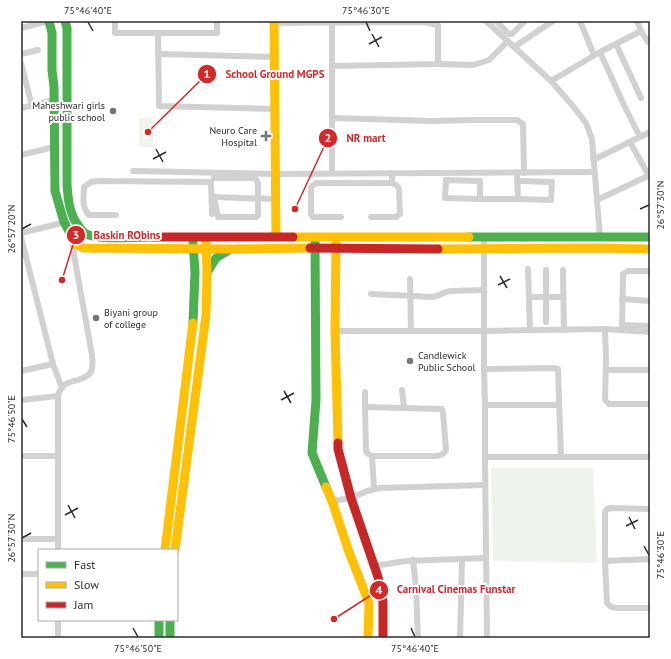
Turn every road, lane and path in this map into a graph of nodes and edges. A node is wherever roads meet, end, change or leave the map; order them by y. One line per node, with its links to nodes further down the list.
1 (49, 21): 13 (street); 31 (street)
2 (65, 21): 64 (street)
3 (115, 21): 15 (street)
4 (216, 21): 15 (street)
5 (486, 21): 16 (street)
6 (496, 21): 7 (street)
7 (525, 21)
8 (553, 21): 19 (street)
9 (580, 21): 24 (street)
10 (637, 21): 14 (street)
11 (274, 22): 12 (street); 25 (street)
12 (332, 23): 27 (street); 28 (street)
13 (21, 28)
14 (641, 31): 17 (street); 18 (street)
15 (158, 33): 23 (street)
16 (508, 41): 19 (street); 27 (street)
17 (649, 43)
18 (616, 44): 21 (street); 30 (street)
19 (514, 47): 29 (street)
20 (38, 50): 22 (street)
21 (600, 52): 24 (street); 37 (street)
22 (21, 54)
23 (158, 54): 25 (street); 34 (street)
24 (594, 55): 29 (street)
25 (274, 57): 34 (street)
26 (21, 63): 32 (street)
27 (438, 64): 28 (street)
28 (332, 66): 35 (street)
29 (550, 81): 41 (street)
30 (641, 98)
31 (54, 100): 32 (street); 39 (street)
32 (32, 106): 33 (street)
33 (21, 108)
34 (275, 109): 48 (street)
35 (332, 118): 45 (street); 47 (street)
36 (650, 132): 37 (street)
37 (640, 137): 38 (street)
38 (630, 142): 41 (street); 50 (street)
39 (54, 147): 40 (street); 64 (street)
40 (21, 154)
41 (593, 160): 44 (street)
42 (133, 171): 43 (street)
43 (174, 172): 49 (street); 52 (street)
44 (594, 172): 47 (street); 59 (street)
45 (332, 173): 46 (street); 48 (street)
46 (392, 173): 47 (street); 53 (street)
47 (521, 173): 51 (street)
48 (275, 174): 49 (street); 56 (street)
49 (212, 176): 52 (street); 54 (street); 55 (street); 60 (street)
50 (650, 176): 59 (street)
51 (518, 181): 58 (street); 58 (street)
52 (176, 182): 61 (street)
53 (392, 183): 62 (street); 63 (street)
54 (214, 197): 55 (street); 55 (street)
55 (257, 199): 56 (street)
56 (275, 199): 69 (street)
57 (480, 199): 57 (street); 58 (street)
58 (518, 199)
59 (597, 200): 73 (street)
60 (212, 214)
61 (116, 215)
62 (341, 217)
63 (371, 217)
64 (69, 221): 65 (street); 66 (street); 76 (street)
65 (83, 232): 67 (street); 76 (street)
66 (21, 233)
67 (193, 237): 68 (street); 81 (street)
68 (206, 237): 69 (street); 82 (street)
69 (276, 237): 70 (street)
70 (315, 237): 71 (street); 78 (street)
71 (336, 237): 72 (street); 79 (street)
72 (484, 237): 73 (street); 80 (street)
73 (600, 237): 74 (street)
74 (650, 237)
75 (21, 238): 110 (street)
76 (73, 240): 77 (street); 115 (street)
77 (180, 248): 81 (street); 89 (street)
78 (316, 248): 79 (street); 83 (street); 134 (street)
79 (336, 248): 80 (street); 106 (street)
80 (485, 248): 84 (street); 92 (street)
81 (194, 249): 82 (street); 89 (street)
82 (207, 249): 83 (street); 90 (street)
83 (233, 249): 90 (street)
84 (650, 250)
85 (528, 269): 95 (street)
86 (546, 270): 96 (street)
87 (563, 270): 97 (street)
88 (650, 271): 98 (street)
89 (195, 272): 139 (street)
90 (207, 272): 140 (street)
91 (410, 280): 94 (street)
92 (484, 290): 94 (street); 108 (street)
93 (371, 294): 94 (street)
94 (410, 296): 107 (street)
95 (529, 297): 96 (street); 104 (street)
96 (546, 297): 97 (street); 100 (street)
97 (563, 297): 105 (street)
98 (622, 299): 99 (street); 102 (street)
99 (650, 301)
100 (546, 322)
101 (650, 326): 102 (street)
102 (622, 327): 103 (street); 109 (street)
103 (605, 329): 105 (street); 112 (street)
104 (530, 330): 105 (street); 108 (street)
105 (564, 330)
106 (336, 331): 107 (street); 133 (street)
107 (411, 331): 108 (street)
108 (485, 331): 111 (street)
109 (650, 332)
110 (53, 364): 114 (street); 115 (street)
111 (484, 369): 121 (street); 122 (street)
112 (606, 370): 113 (street); 120 (street)
113 (650, 370)
114 (21, 371)
115 (62, 388): 118 (street)
116 (402, 390): 124 (street)
117 (365, 392): 123 (street)
118 (58, 396): 119 (street); 126 (street)
119 (21, 400)
120 (650, 404)
121 (485, 405): 122 (street); 128 (street)
122 (559, 406): 129 (street)
123 (365, 407): 124 (street); 127 (street)
124 (404, 408): 127 (street)
125 (21, 456): 126 (street)
126 (58, 456): 137 (street)
127 (372, 456): 132 (street)
128 (485, 457): 129 (street); 131 (street)
129 (561, 457): 130 (street)
130 (650, 457)
131 (485, 485): 132 (street); 141 (street)
132 (374, 489): 133 (street)
133 (351, 498): 134 (street); 146 (street)
134 (332, 502): 158 (street)
135 (650, 509): 145 (street)
136 (21, 539): 137 (street)
137 (58, 539): 138 (street)
138 (58, 549)
139 (165, 549)
140 (175, 549)
141 (486, 558): 142 (street); 162 (street)
142 (462, 559): 144 (street); 150 (street)
143 (650, 559): 145 (street)
144 (413, 560): 146 (street); 149 (street)
145 (605, 561): 151 (street)
146 (374, 566): 159 (street)
147 (21, 574): 148 (street)
148 (38, 574)
149 (416, 588): 150 (street); 160 (street)
150 (462, 588): 161 (street)
151 (650, 608)
152 (58, 621): 155 (street)
153 (159, 621): 156 (street)
154 (170, 621): 157 (street)
155 (58, 638)
156 (158, 638)
157 (170, 638)
158 (368, 638)
159 (383, 638)
160 (418, 638)
161 (460, 638)
162 (487, 638)

